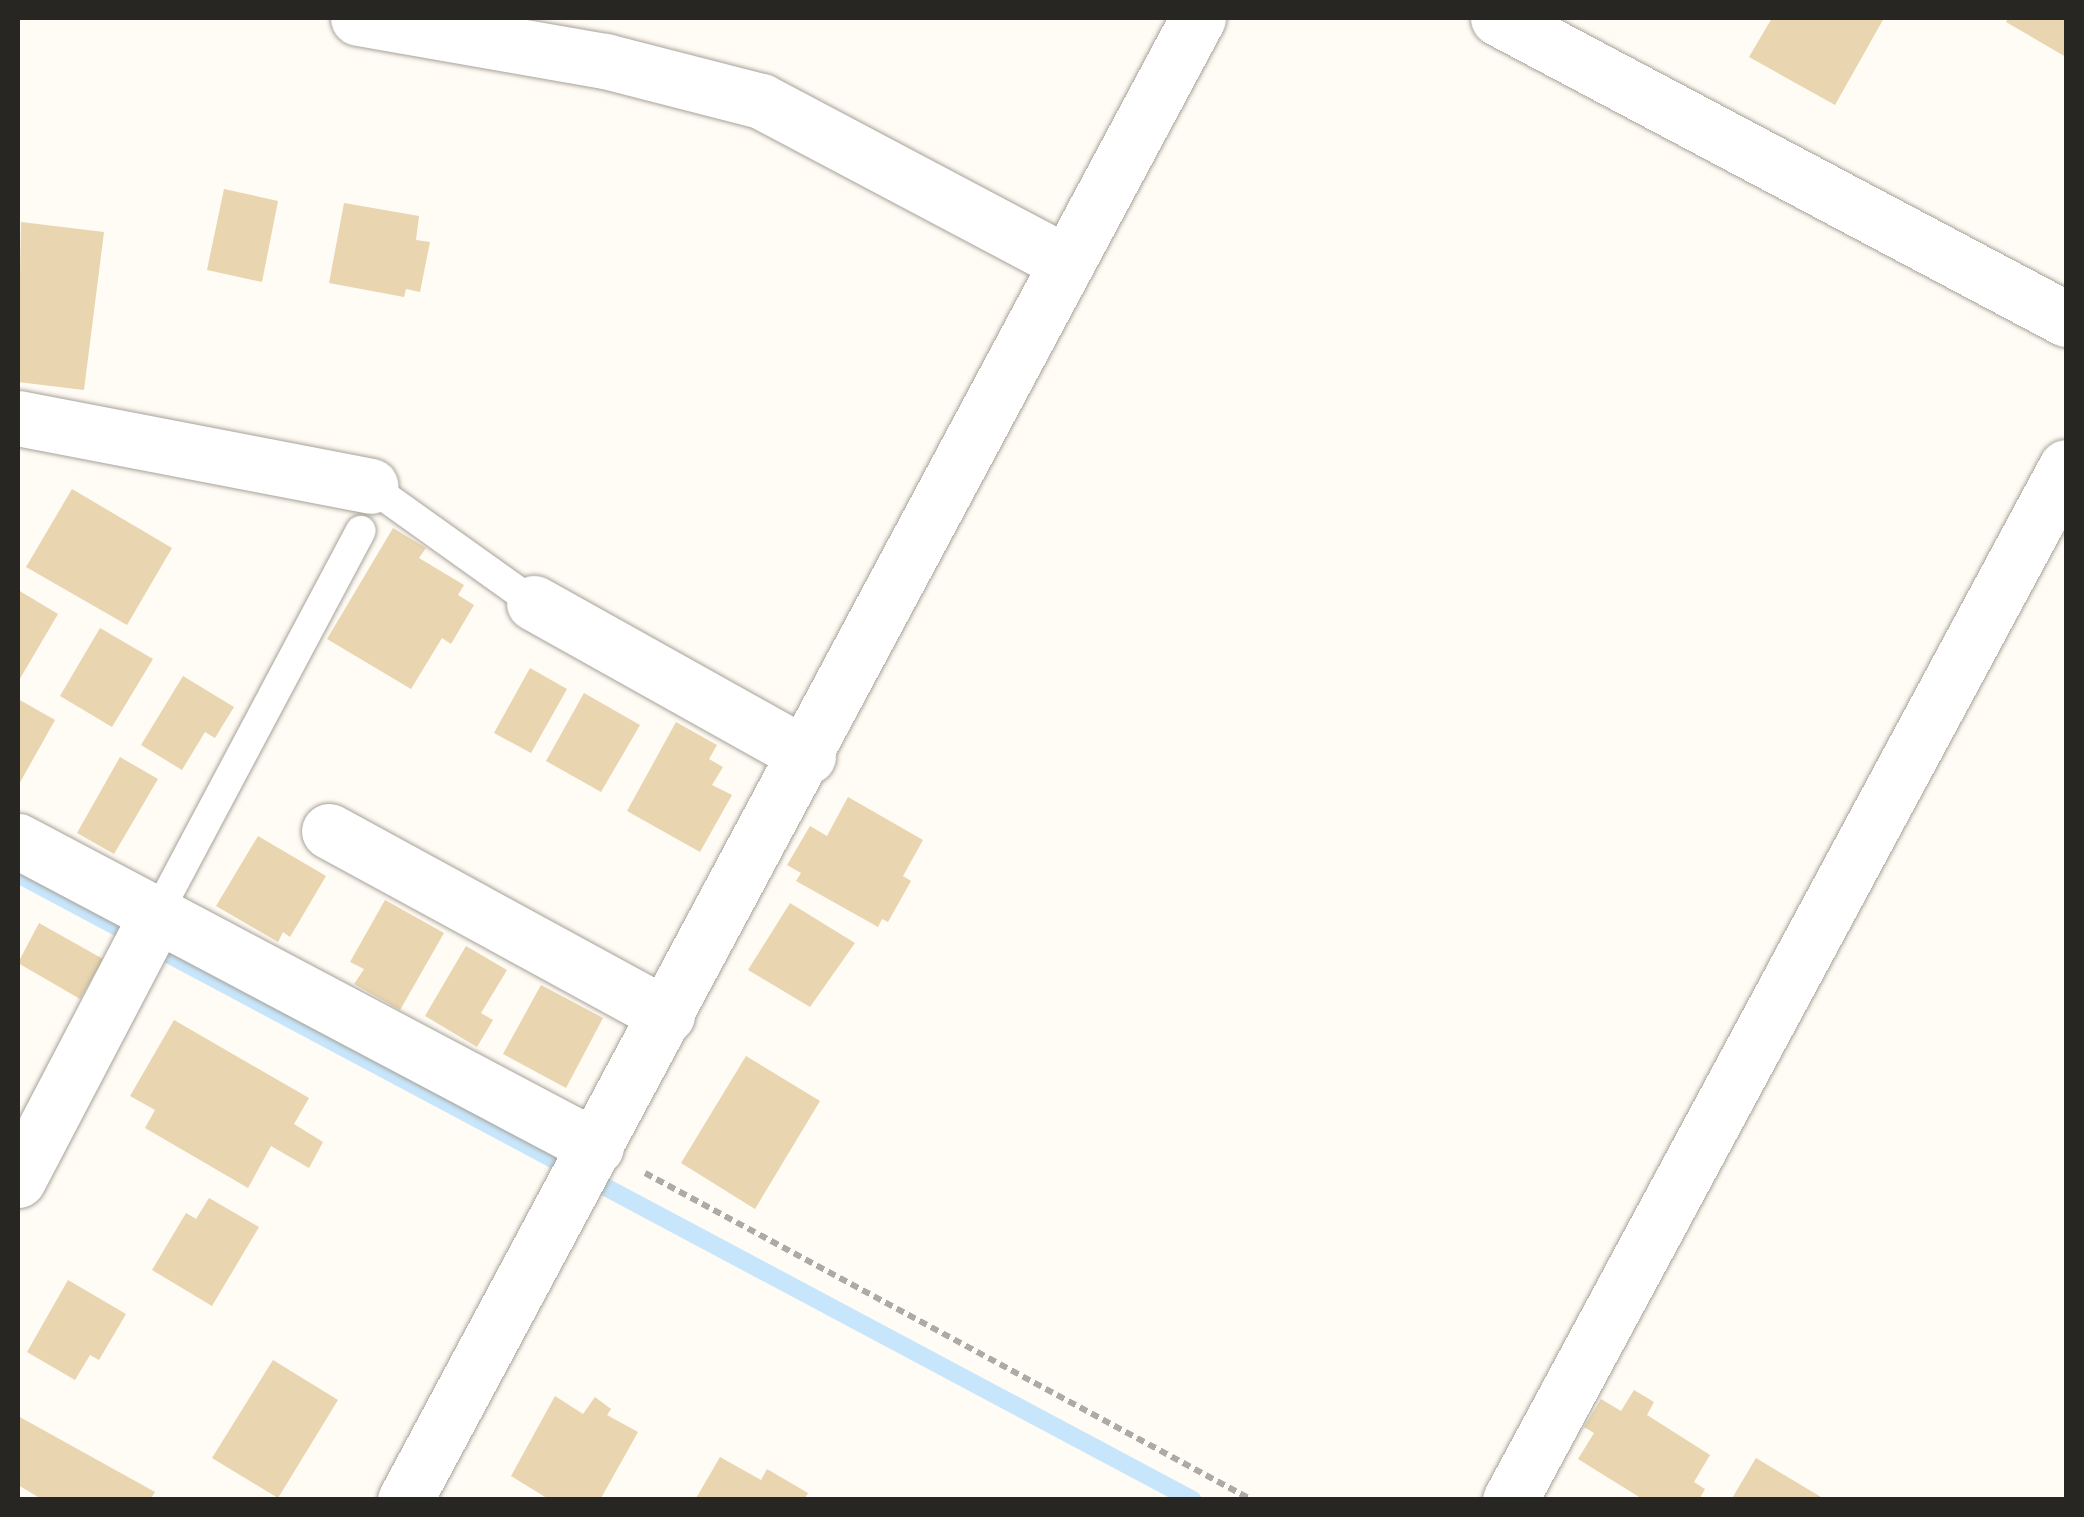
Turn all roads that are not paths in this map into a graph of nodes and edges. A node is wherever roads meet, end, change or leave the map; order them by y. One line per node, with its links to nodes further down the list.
1 (358, 18): 4 (street)
2 (1198, 18): 4 (street)
3 (1498, 18): 5 (street)
4 (1062, 261): 10 (street)
5 (2066, 318)
6 (18, 418): 8 (street)
7 (2066, 467): 18 (street)
8 (366, 508): 9 (lane); 13 (lane)
9 (534, 603): 10 (street)
10 (808, 756): 14 (street)
11 (329, 831): 14 (street)
12 (18, 840): 13 (street)
13 (157, 914): 15 (street); 16 (street)
14 (667, 1016): 15 (street)
15 (596, 1147): 17 (street)
16 (18, 1180)
17 (405, 1500)
18 (1510, 1500)

